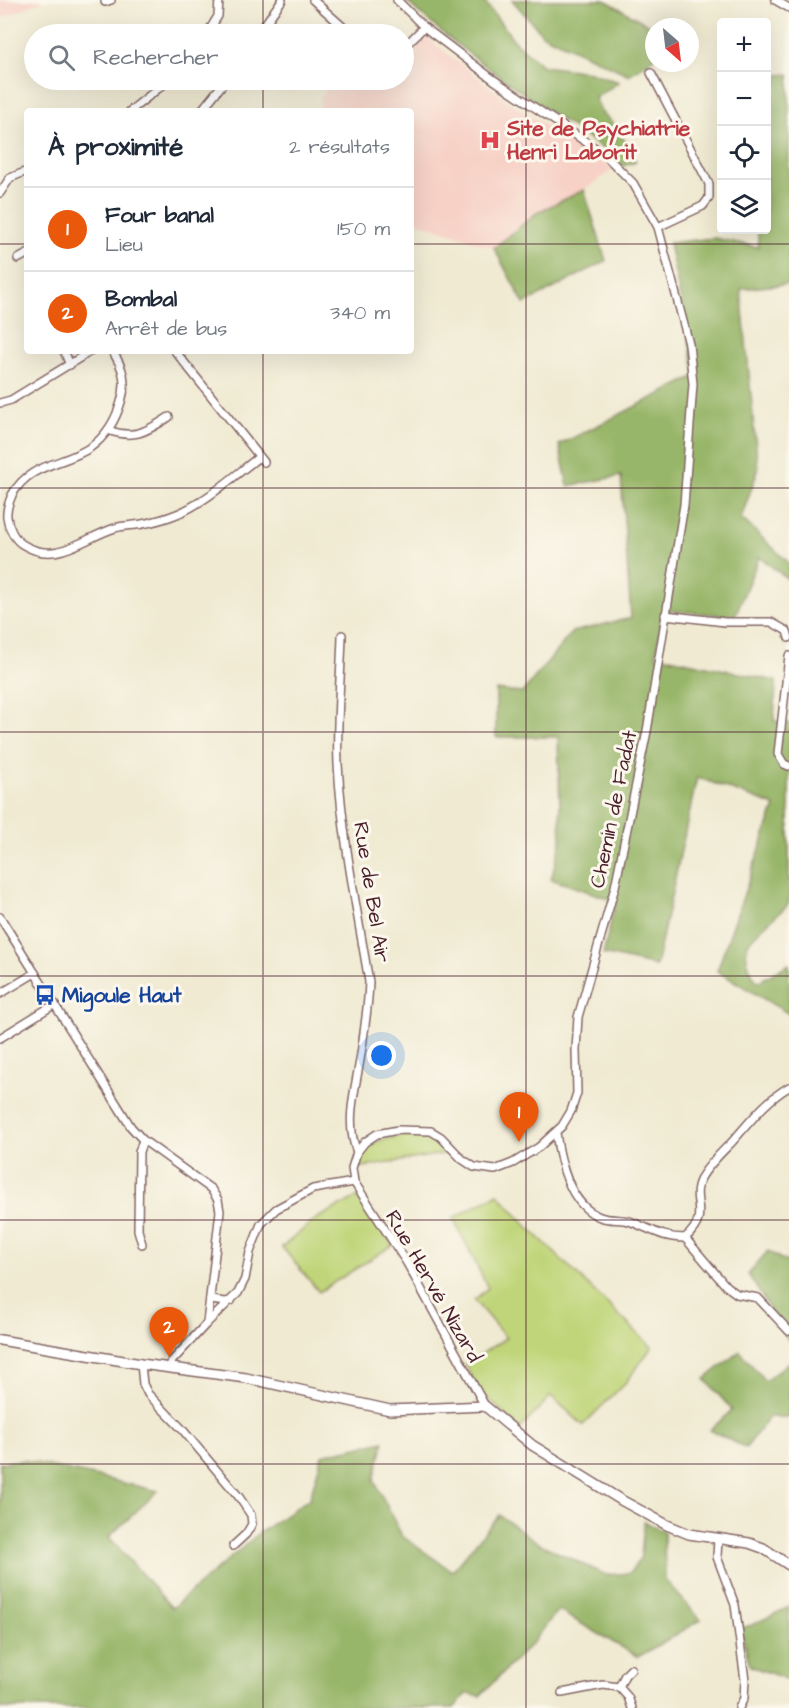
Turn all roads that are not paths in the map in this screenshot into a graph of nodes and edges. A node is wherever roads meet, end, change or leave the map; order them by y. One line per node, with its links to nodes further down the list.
1 (219, 0): 7 (street)
2 (282, 0): 8 (street)
3 (314, 0): 9 (street)
4 (397, 0): 10 (street, Chemin de Fadat)
5 (774, 0): 6 (street)
6 (789, 8)
7 (213, 24)
8 (265, 24)
9 (340, 24)
10 (424, 27): 11 (street); 19 (street, Chemin de Fadat)
11 (414, 37)
12 (651, 73): 19 (street)
13 (156, 90): 15 (street)
14 (218, 90): 16 (street)
15 (134, 108)
16 (203, 108)
17 (24, 172): 18 (street)
18 (0, 193)
19 (658, 227): 30 (street, Chemin de Fadat)
20 (24, 256): 21 (street)
21 (18, 259)
22 (65, 354): 26 (street)
23 (86, 354): 26 (street)
24 (114, 354): 29 (street)
25 (177, 354): 29 (street)
26 (70, 365): 27 (street)
27 (0, 402)
28 (170, 417): 29 (street)
29 (108, 430)
30 (665, 615): 31 (street); 41 (street, Chemin de Fadat)
31 (788, 634)
32 (342, 635): 43 (street, Rue de Bel Air)
33 (789, 656): 34 (street)
34 (789, 766)
35 (0, 917): 36 (street)
36 (35, 973): 37 (street); 38 (street)
37 (0, 994)
38 (55, 1004): 39 (street); 42 (street)
39 (0, 1038)
40 (789, 1087): 45 (street)
41 (556, 1133): 43 (street, Chemin de Fadat); 45 (street)
42 (143, 1140): 46 (street); 47 (street)
43 (357, 1152): 44 (street)
44 (354, 1182): 48 (street); 54 (street, Rue Hervé Nizard)
45 (685, 1238): 50 (street)
46 (142, 1244)
47 (211, 1300): 48 (street); 49 (street)
48 (231, 1301): 49 (street)
49 (207, 1323): 53 (street)
50 (789, 1331)
51 (0, 1340): 52 (street)
52 (141, 1364): 53 (street); 56 (street)
53 (169, 1368): 54 (street)
54 (484, 1406): 55 (street)
55 (718, 1538): 57 (street); 62 (street)
56 (233, 1546)
57 (789, 1565)
58 (631, 1669): 59 (street)
59 (619, 1687): 60 (street); 61 (street)
60 (562, 1694)
61 (632, 1708)
62 (739, 1708)

